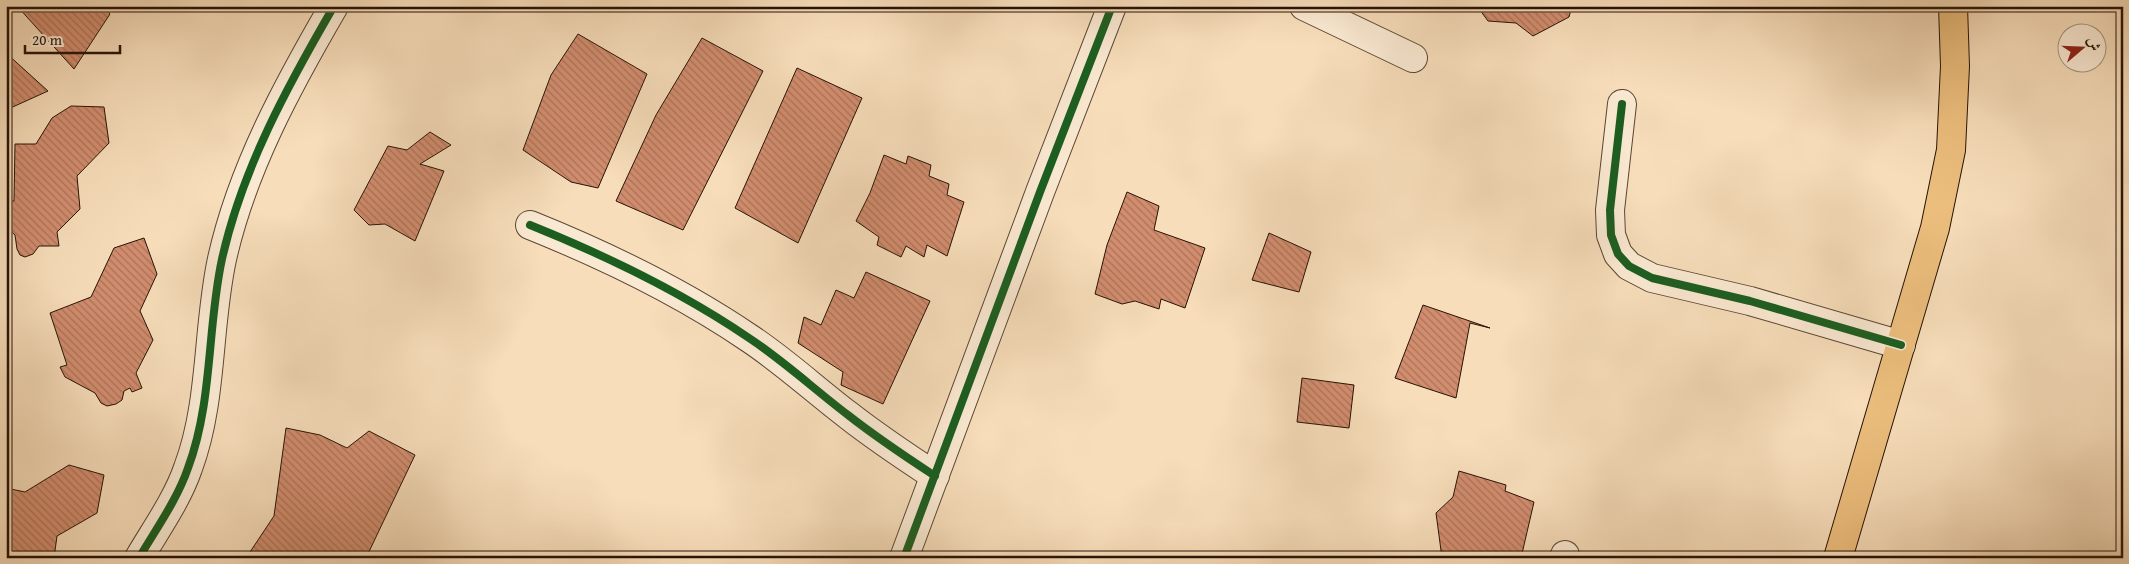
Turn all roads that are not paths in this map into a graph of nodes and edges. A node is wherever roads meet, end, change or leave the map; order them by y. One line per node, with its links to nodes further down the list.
1 (334, 6): 10 (street)
2 (1112, 6): 9 (street)
3 (1304, 6): 5 (street)
4 (1953, 6): 8 (highway)
5 (1413, 58)
6 (1622, 104): 8 (street)
7 (530, 225): 9 (street)
8 (1901, 345): 12 (highway)
9 (936, 476): 11 (street)
10 (138, 558)
11 (904, 558)
12 (1838, 558)

